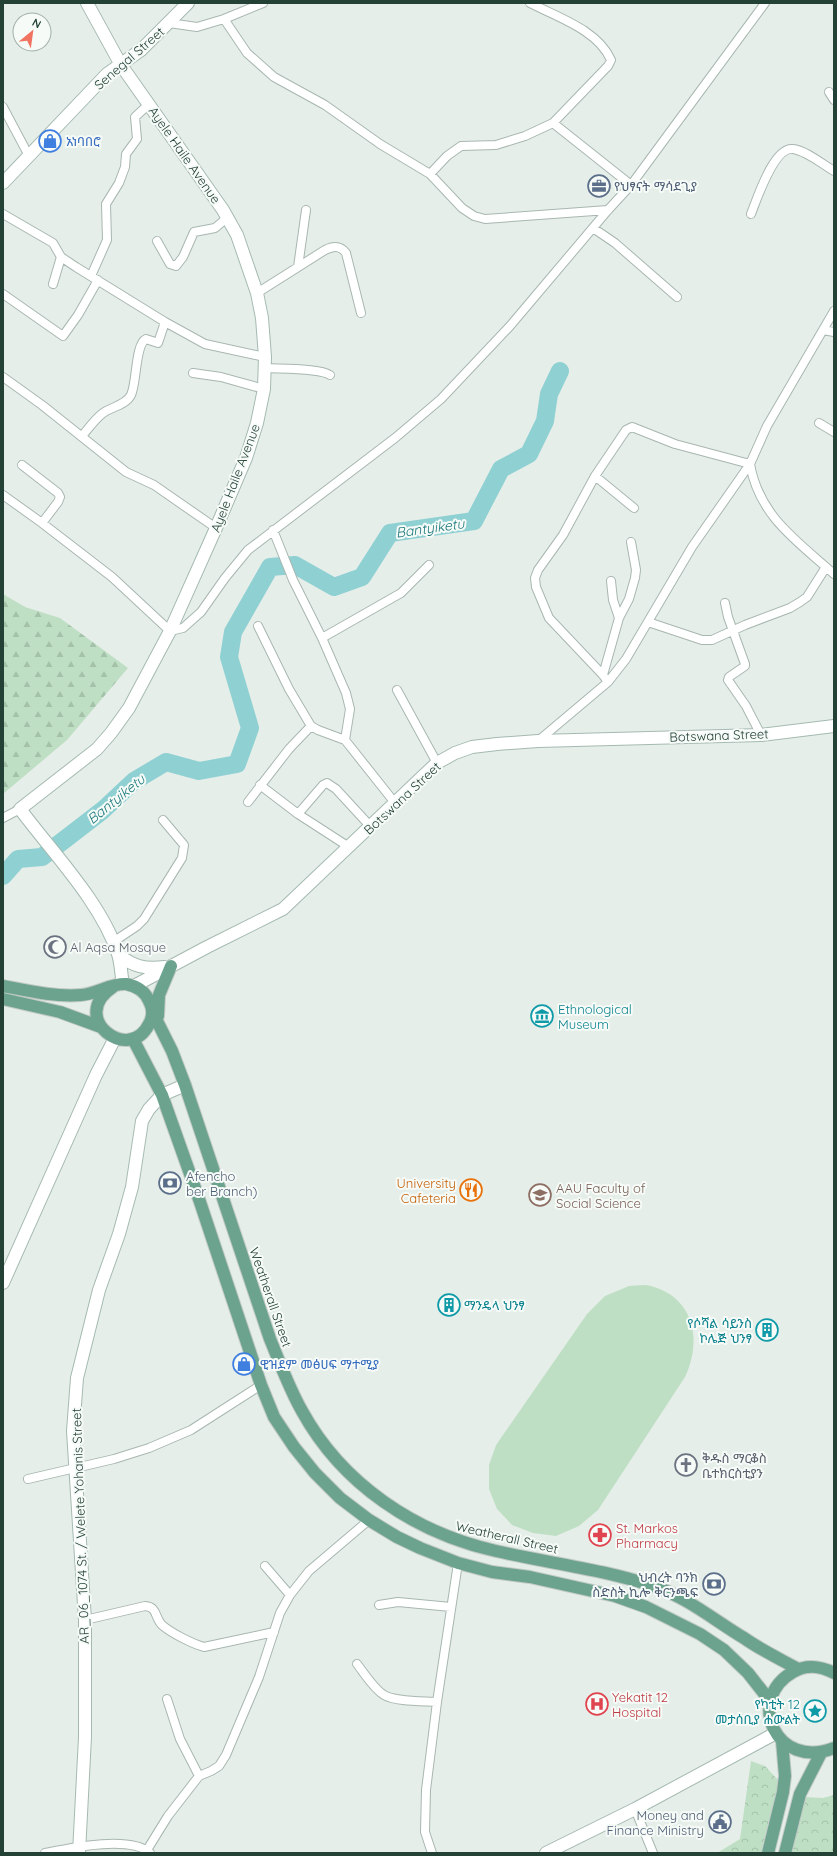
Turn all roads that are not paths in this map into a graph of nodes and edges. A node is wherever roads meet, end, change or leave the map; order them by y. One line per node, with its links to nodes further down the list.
1 (87, 3): 8 (main road, Ayele Haile Avenue)
2 (188, 3): 7 (main road, Senegal Street)
3 (263, 3): 6 (street)
4 (530, 3): 13 (street)
5 (765, 3): 18 (street)
6 (224, 19): 7 (street); 16 (street)
7 (169, 23): 8 (main road, Senegal Street)
8 (121, 65): 11 (main road, Ayele Haile Avenue); 14 (main road, Senegal Street)
9 (829, 92): 10 (street)
10 (834, 100)
11 (149, 104): 23 (main road, Ayele Haile Avenue); 28 (street)
12 (3, 107): 14 (street)
13 (553, 123): 16 (street); 18 (street)
14 (29, 156): 17 (main road, Senegal Street)
15 (834, 171): 22 (street)
16 (430, 174): 20 (street)
17 (3, 183)
18 (631, 185): 20 (street)
19 (306, 210): 27 (street)
20 (608, 210): 24 (street)
21 (3, 214): 26 (street)
22 (751, 214)
23 (228, 217): 25 (street); 30 (main road, Ayele Haile Avenue)
24 (593, 228): 32 (street); 53 (street)
25 (157, 241)
26 (62, 257): 28 (street); 29 (street)
27 (298, 267): 30 (street); 34 (street)
28 (94, 278): 31 (street); 35 (street)
29 (53, 284)
30 (257, 293): 38 (main road, Ayele Haile Avenue)
31 (3, 294)
32 (677, 297)
33 (834, 311): 36 (street)
34 (361, 313)
35 (165, 322): 38 (street); 45 (street)
36 (823, 330): 37 (street); 46 (street)
37 (834, 332)
38 (265, 362): 40 (street); 42 (main road, Ayele Haile Avenue)
39 (193, 373): 42 (street)
40 (330, 375)
41 (3, 377): 45 (street)
42 (264, 389): 52 (main road, Ayele Haile Avenue)
43 (819, 423): 44 (street)
44 (834, 432)
45 (82, 436): 52 (street)
46 (750, 464): 48 (street); 56 (street); 61 (street)
47 (22, 465): 51 (street)
48 (595, 476): 50 (street); 66 (street)
49 (3, 495): 51 (street)
50 (634, 508)
51 (42, 523): 63 (street)
52 (216, 528): 63 (main road, Ayele Haile Avenue)
53 (273, 530): 63 (street); 65 (street)
54 (631, 542): 60 (street)
55 (429, 566): 65 (street)
56 (826, 567): 57 (street); 64 (street)
57 (834, 574)
58 (611, 581): 60 (street)
59 (724, 603): 64 (street)
60 (619, 618): 66 (street)
61 (648, 622): 64 (street); 66 (street)
62 (258, 626): 68 (street)
63 (170, 631): 77 (main road, Ayele Haile Avenue)
64 (733, 631): 70 (street)
65 (322, 638): 71 (street)
66 (606, 678): 72 (street)
67 (397, 690): 73 (street)
68 (310, 726): 71 (street); 74 (street)
69 (834, 726): 70 (main road, Botswana Street)
70 (761, 735): 72 (main road, Botswana Street)
71 (345, 740): 76 (street)
72 (538, 741): 73 (main road, Botswana Street)
73 (437, 763): 76 (main road, Botswana Street)
74 (260, 785): 75 (street); 78 (street)
75 (248, 802)
76 (396, 803): 81 (main road, Botswana Street)
77 (20, 809): 79 (street); 83 (main road)
78 (298, 814): 81 (street); 82 (street)
79 (3, 818)
80 (163, 820): 83 (street)
81 (371, 827): 82 (main road, Botswana Street)
82 (349, 847): 85 (main road, Botswana Street)
83 (114, 942): 84 (main road)
84 (119, 955): 85 (main road); 87 (main road)
85 (171, 966): 87 (main road, Botswana Street); 90 (main road)
86 (3, 986): 87 (main road)
87 (123, 986): 89 (main road); 91 (main road)
88 (3, 1000): 91 (main road)
89 (152, 1012): 90 (main road, Weatherall Street); 93 (main road)
90 (158, 1024): 94 (main road, Weatherall Street)
91 (101, 1027): 92 (main road)
92 (115, 1038): 93 (main road); 96 (main road)
93 (133, 1039): 95 (main road)
94 (184, 1085): 95 (main road); 103 (main road, Weatherall Street)
95 (162, 1095): 97 (main road); 98 (main road, AR_06_1074 St. / Welete Yohanis Street)
96 (3, 1283)
97 (261, 1385): 98 (street); 100 (main road)
98 (75, 1468): 99 (street); 108 (main road, AR_06_1074 St. / Welete Yohanis Street)
99 (28, 1479)
100 (369, 1520): 101 (main road); 104 (street)
101 (458, 1563): 106 (street); 107 (main road)
102 (265, 1566): 104 (street)
103 (654, 1586): 107 (main road); 112 (main road, Weatherall Street)
104 (290, 1595): 109 (street)
105 (379, 1605): 106 (street)
106 (451, 1607): 115 (street)
107 (646, 1607): 116 (main road)
108 (84, 1620): 109 (street); 122 (main road, AR_06_1074 St. / Welete Yohanis Street)
109 (274, 1632): 120 (street)
110 (834, 1659): 113 (main road)
111 (357, 1664): 115 (street)
112 (798, 1669): 113 (main road); 116 (main road)
113 (829, 1670)
114 (167, 1700): 120 (street)
115 (437, 1702): 125 (street)
116 (770, 1702): 117 (main road)
117 (779, 1737): 119 (main road); 121 (main road); 128 (main road)
118 (834, 1748): 119 (main road)
119 (821, 1753): 129 (main road)
120 (199, 1776): 123 (street)
121 (634, 1809): 126 (main road); 127 (street)
122 (79, 1850): 123 (street); 124 (street)
123 (148, 1852)
124 (45, 1853)
125 (432, 1853)
126 (546, 1853)
127 (652, 1853)
128 (768, 1853)
129 (785, 1853)

